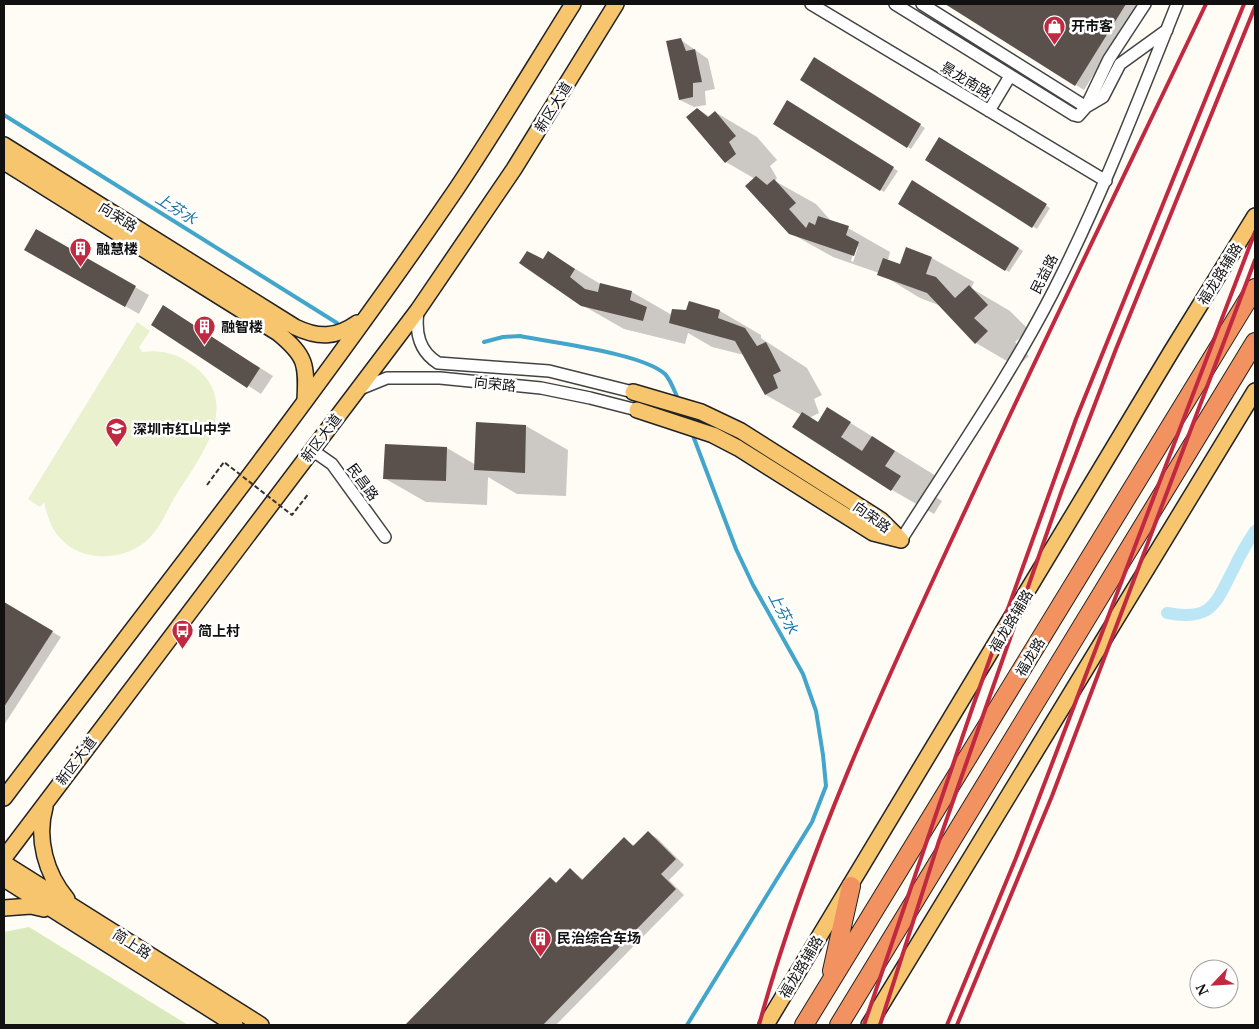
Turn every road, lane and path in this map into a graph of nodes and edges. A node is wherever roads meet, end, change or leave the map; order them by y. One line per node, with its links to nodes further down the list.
1 (573, 4): 18 (main road)
2 (616, 4): 17 (main road, 新区大道)
3 (811, 4): 11 (street, 景龙南路)
4 (895, 4): 9 (street)
5 (922, 4): 10 (street)
6 (1144, 4): 10 (street)
7 (1177, 4): 8 (street, 民益路)
8 (1167, 30): 10 (street); 14 (street, 民益路)
9 (1010, 76): 10 (street); 11 (street)
10 (1086, 107)
11 (989, 111): 14 (street, 景龙南路)
12 (4, 145): 18 (main road, 向荣路)
13 (4, 162): 23 (main road, 向荣路)
14 (1106, 181): 29 (street, 民益路)
15 (1255, 216): 37 (main road, 福龙路辅路)
16 (1255, 288): 41 (highway, 福龙路)
17 (418, 310): 21 (main road, 新区大道); 22 (street, 向荣路)
18 (365, 318): 23 (main road)
19 (1255, 342): 46 (highway, 福龙路)
20 (1255, 391): 47 (main road)
21 (357, 392): 24 (street, 向荣路); 25 (main road, 新区大道)
22 (633, 392): 29 (main road, 向荣路)
23 (305, 400): 30 (main road)
24 (637, 410): 29 (main road, 向荣路)
25 (312, 450): 28 (street, 民昌路); 33 (main road, 新区大道)
26 (207, 485): 27 (path, bridge)
27 (310, 493)
28 (385, 537)
29 (901, 540)
30 (17, 780): 31 (main road); 32 (main road)
31 (4, 790)
32 (4, 798)
33 (47, 800): 34 (main road, 新区大道); 39 (main road)
34 (4, 858)
35 (4, 863): 39 (main road, 简上路)
36 (4, 879): 40 (main road, 简上路)
37 (851, 886): 41 (highway); 44 (main road, 福龙路辅路)
38 (4, 908): 40 (main road)
39 (75, 908): 43 (main road, 简上路)
40 (59, 914): 42 (main road, 简上路)
41 (828, 986): 45 (highway, 福龙路)
42 (235, 1025)
43 (261, 1025)
44 (766, 1025)
45 (804, 1025)
46 (838, 1025)
47 (869, 1025)

